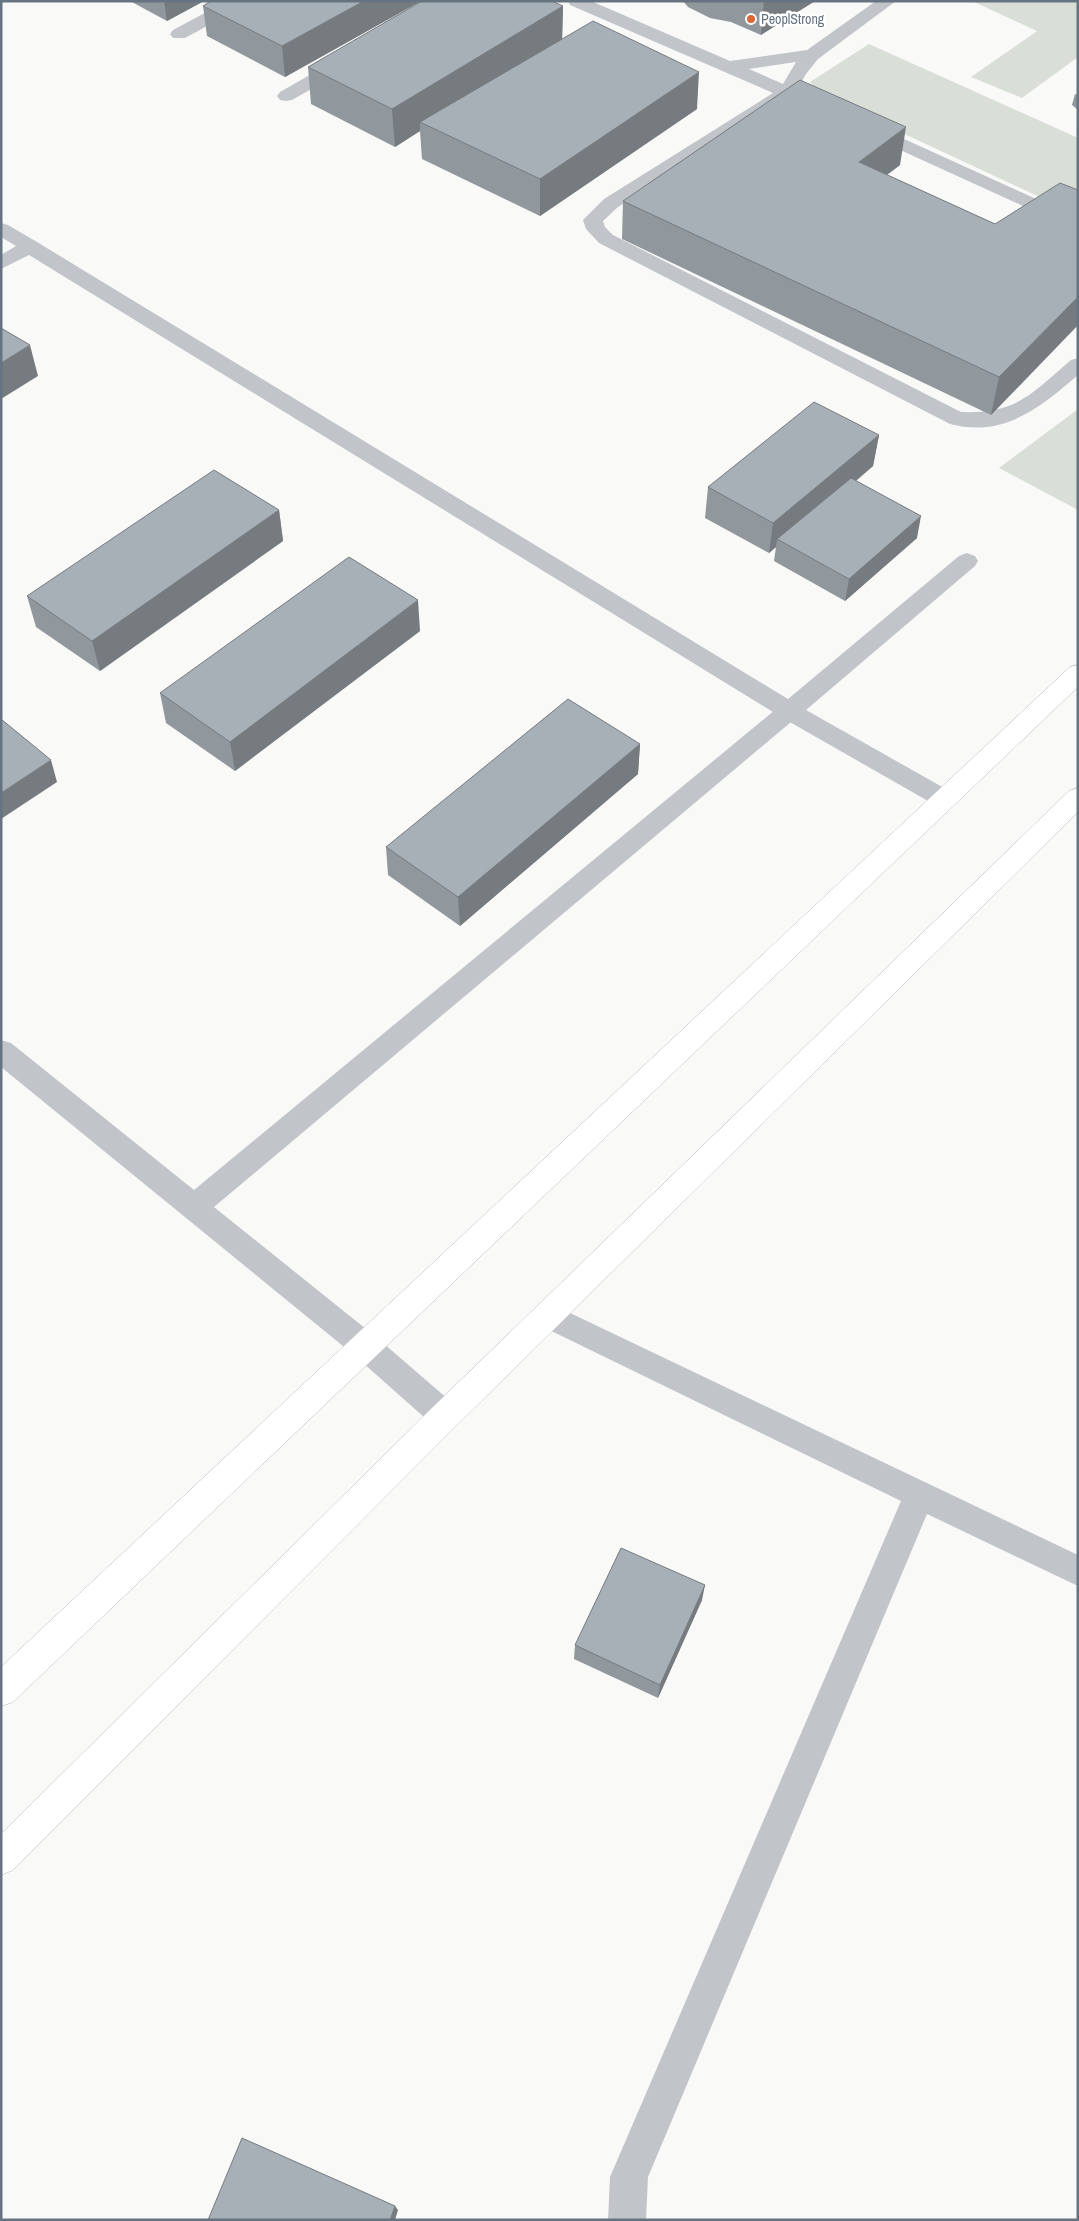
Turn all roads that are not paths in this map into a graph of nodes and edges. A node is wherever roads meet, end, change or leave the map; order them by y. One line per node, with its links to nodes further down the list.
1 (240, 1): 4 (street)
2 (576, 1): 7 (street)
3 (888, 1): 6 (street)
4 (179, 34)
5 (360, 53): 9 (street)
6 (812, 55): 7 (street); 8 (street)
7 (726, 67): 8 (street)
8 (786, 92): 10 (street); 16 (street)
9 (286, 96)
10 (813, 104)
11 (857, 124): 12 (street)
12 (1078, 225)
13 (1, 229): 14 (street)
14 (30, 246): 15 (street); 19 (street)
15 (1, 263)
16 (1078, 364)
17 (967, 561): 19 (street)
18 (1078, 673): 21 (main road)
19 (789, 711): 21 (street); 23 (street)
20 (1078, 797): 24 (main road)
21 (944, 799): 25 (main road)
22 (1, 1051): 23 (street)
23 (194, 1207): 25 (street)
24 (548, 1315): 26 (main road); 27 (street)
25 (365, 1346): 26 (street); 29 (main road)
26 (445, 1416): 30 (main road)
27 (919, 1495): 28 (street); 31 (street)
28 (1078, 1571)
29 (1, 1690)
30 (1, 1858)
31 (627, 2220)

